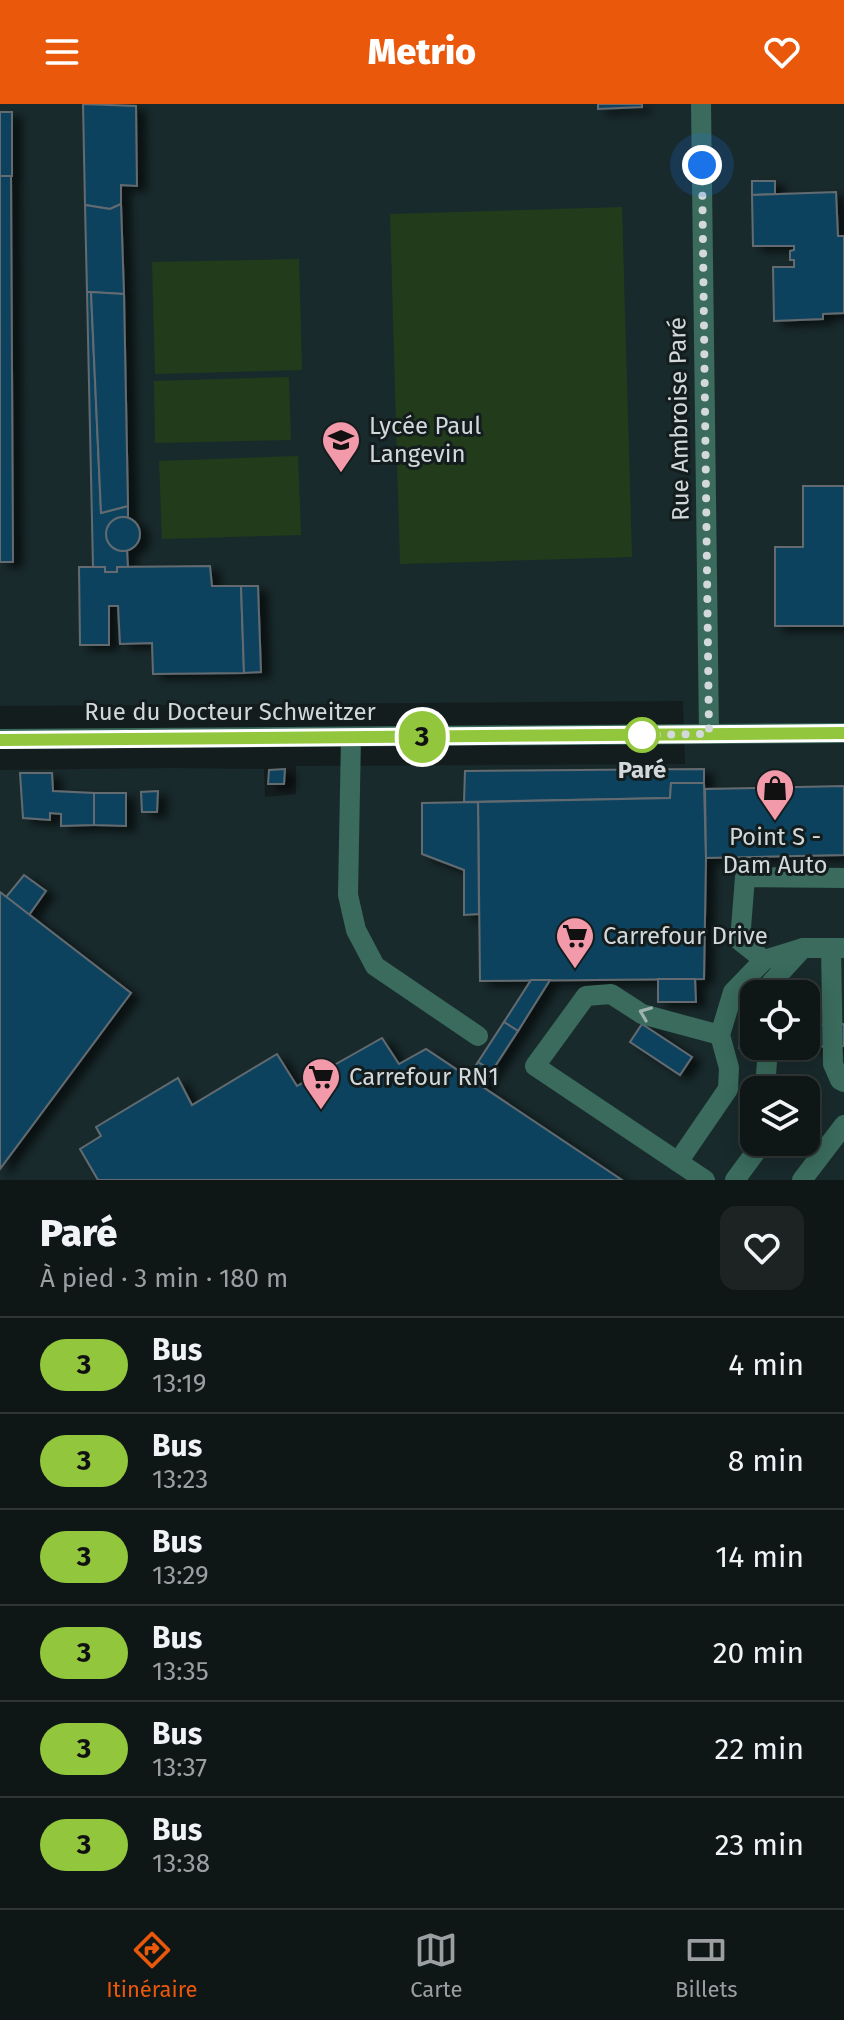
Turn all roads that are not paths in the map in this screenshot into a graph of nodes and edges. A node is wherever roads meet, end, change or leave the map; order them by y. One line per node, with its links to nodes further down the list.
1 (701, 104): 3 (street, Rue Ambroise Paré)
2 (844, 733): 3 (street, Rue du Docteur Schweitzer)
3 (709, 734): 4 (street, Rue du Docteur Schweitzer)
4 (351, 737): 5 (street, Rue du Docteur Schweitzer); 12 (street)
5 (0, 739)
6 (844, 878): 9 (street)
7 (803, 948): 8 (street); 9 (street); 10 (street)
8 (838, 948): 13 (street)
9 (764, 960): 11 (street)
10 (774, 980)
11 (720, 1035): 16 (street); 16 (street, one-way to 16)
12 (478, 1036)
13 (844, 1082)
14 (844, 1125): 19 (street)
15 (753, 1156): 18 (street)
16 (678, 1162): 17 (street)
17 (705, 1180)
18 (735, 1180)
19 (802, 1180)

